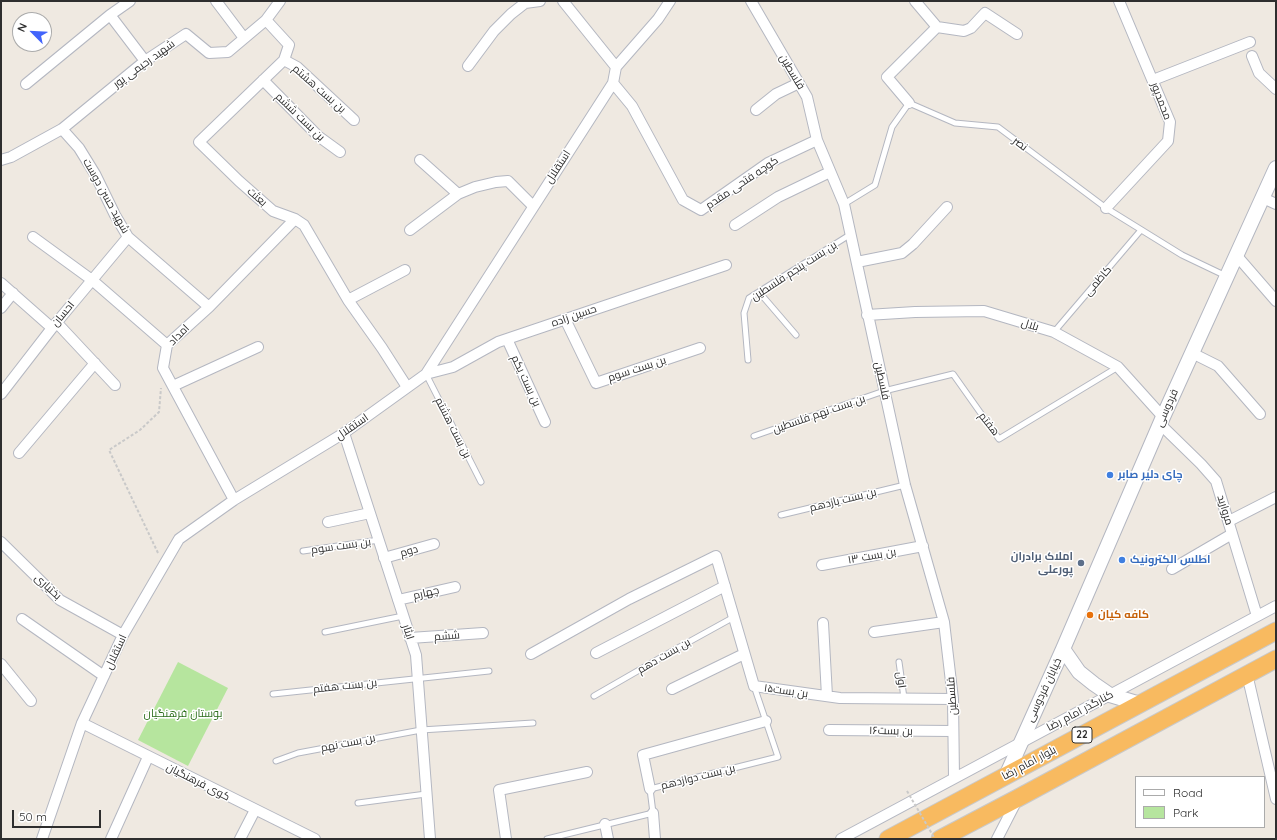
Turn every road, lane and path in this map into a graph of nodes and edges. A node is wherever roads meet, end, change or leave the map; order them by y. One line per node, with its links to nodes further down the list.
1 (130, 1): 10 (street)
2 (216, 1): 14 (street)
3 (280, 1): 11 (street, شهید رحیمی پور)
4 (540, 1): 19 (street)
5 (563, 1): 20 (street)
6 (670, 1): 20 (street)
7 (751, 1): 24 (street, فلسطین)
8 (915, 1): 12 (street)
9 (1120, 1): 22 (street, محمدپور)
10 (110, 15): 18 (street); 25 (street)
11 (266, 20): 14 (street, شهید رحیمی پور); 17 (street)
12 (936, 27): 13 (street); 27 (street)
13 (1017, 34)
14 (244, 38): 18 (street, شهید رحیمی پور)
15 (1250, 42): 22 (street)
16 (1252, 56): 26 (street)
17 (284, 60): 21 (street, بعثت); 29 (street, بن بست هشتم)
18 (145, 61): 30 (street, شهید رحیمی پور)
19 (468, 66)
20 (616, 67): 23 (street, استقلال)
21 (263, 80): 32 (street, بن بست ششم); 44 (street, بعثت)
22 (1153, 80): 43 (street, محمدپور)
23 (613, 83): 31 (street, کوچه فتحی مقدم); 41 (street, استقلال)
24 (799, 83): 28 (street); 31 (street, فلسطین)
25 (26, 84)
26 (1276, 89)
27 (909, 103): 39 (lane); 43 (lane, نصر)
28 (756, 110)
29 (354, 120)
30 (62, 129): 33 (street, شهید رحیمی پور); 50 (street, شهید حسن دوست)
31 (817, 140): 36 (street, فلسطین)
32 (340, 152)
33 (1, 160)
34 (420, 160): 37 (street)
35 (1276, 168): 38 (main road, فردوسی)
36 (830, 172): 39 (street, فلسطین); 45 (street)
37 (458, 194): 41 (street); 46 (street)
38 (1263, 198): 40 (street); 51 (main road, فردوسی)
39 (844, 204): 48 (street, فلسطین)
40 (1276, 204)
41 (533, 206): 78 (street, استقلال)
42 (946, 207): 52 (street)
43 (1106, 208): 47 (lane, نصر)
44 (295, 219): 60 (street, بعثت); 62 (street, امداد)
45 (735, 225)
46 (410, 230)
47 (1142, 230): 55 (lane, نصر); 67 (lane, کاظمی)
48 (851, 234): 52 (street, فلسطین); 58 (lane, بن بست پنجم فلسطین)
49 (33, 237): 56 (street)
50 (128, 237): 56 (street, احسان); 62 (street, شهید حسن دوست)
51 (1237, 256): 55 (main road, فردوسی); 61 (street)
52 (857, 262): 64 (street, فلسطین)
53 (726, 265): 65 (street, حسین زاده)
54 (405, 270): 60 (street)
55 (1227, 276): 73 (main road, فردوسی)
56 (92, 280): 66 (street, احسان); 70 (street)
57 (1, 282): 59 (street)
58 (759, 292): 68 (lane); 74 (lane, بن بست پنجم فلسطین)
59 (13, 293): 63 (street); 66 (street)
60 (348, 300): 81 (street, بعثت)
61 (1276, 300)
62 (209, 307): 70 (street, امداد)
63 (1, 308)
64 (867, 315): 67 (street, بلال); 82 (street, فلسطین)
65 (565, 319): 69 (street, حسین زاده); 72 (street, بن بست سوم)
66 (54, 325): 75 (street); 83 (street, احسان)
67 (1054, 332): 76 (street, بلال)
68 (796, 335)
69 (507, 339): 78 (street, حسین زاده); 86 (street, بن بست یکم)
70 (167, 345): 77 (street, امداد)
71 (258, 347): 80 (street)
72 (700, 348)
73 (1192, 353): 84 (street); 85 (main road, فردوسی)
74 (748, 360)
75 (94, 363): 79 (street); 89 (street)
76 (1118, 367): 82 (lane, هفتم); 85 (street, بلال)
77 (163, 368): 80 (street); 105 (path)
78 (426, 374): 81 (street, استقلال); 90 (lane, بن بست هشتم)
79 (115, 385)
80 (173, 386): 93 (street)
81 (407, 388): 87 (street, استقلال)
82 (884, 391): 88 (lane, بن بست نهم فلسطین); 91 (street, فلسطین)
83 (1, 394)
84 (1260, 414)
85 (1161, 421): 96 (street, مروارید); 124 (main road, فردوسی)
86 (545, 422)
87 (344, 433): 93 (street, استقلال); 94 (street, ایثار)
88 (754, 436)
89 (19, 453)
90 (481, 482)
91 (905, 485): 95 (lane, بن بست یازدهم); 102 (street, فلسطین)
92 (1276, 498): 96 (street)
93 (234, 500): 105 (street, استقلال)
94 (370, 513): 97 (street); 99 (street, ایثار)
95 (781, 515)
96 (1229, 521): 98 (street, مروارید)
97 (328, 522)
98 (1232, 534): 107 (street); 113 (street, مروارید)
99 (379, 540): 103 (lane, بن بست سوم); 104 (street, ایثار)
100 (1, 542): 122 (street, بختیاری)
101 (434, 544): 104 (street, دوم)
102 (923, 546): 106 (street, بن بست ۱۳); 116 (street, فلسطین)
103 (303, 551)
104 (384, 558): 110 (street, ایثار)
105 (164, 565): 122 (street, استقلال)
106 (822, 565)
107 (1172, 570)
108 (725, 586): 114 (street, بن بست۱۵); 125 (street); 126 (street, بن بست۱۵)
109 (455, 587): 110 (street, چهارم)
110 (398, 600): 112 (street, ایثار)
111 (1276, 606): 113 (street, کنارگذر امام رضا)
112 (403, 616): 119 (lane); 123 (street, ایثار)
113 (1257, 616): 138 (street, کنارگذر امام رضا)
114 (734, 617): 127 (street, بن بست۱۵); 139 (lane, بن بست دهم)
115 (22, 619): 133 (street)
116 (944, 622): 120 (street); 142 (street, فلسطین)
117 (823, 624): 140 (street)
118 (1276, 631): 144 (highway, بلوار امام رضا / 22)
119 (325, 632)
120 (874, 632)
121 (483, 633): 123 (street, ششم)
122 (123, 635): 133 (street, استقلال)
123 (410, 638): 134 (street, ایثار)
124 (1063, 649): 138 (main road, خیابان فردوسی); 151 (main road, خیابان فردوسی)
125 (596, 653)
126 (531, 654)
127 (744, 654): 135 (street, بن بست۱۵); 136 (street)
128 (1276, 659): 132 (highway, 22)
129 (899, 662): 141 (lane, اول)
130 (1, 664): 143 (street)
131 (489, 671): 134 (lane)
132 (1247, 674): 160 (highway, 22); 161 (street)
133 (104, 676): 146 (street, استقلال)
134 (418, 678): 137 (lane, بن بست هفتم); 148 (street, ایثار)
135 (754, 686): 140 (street, بن بست۱۵); 145 (lane, بن بست دوازدهم)
136 (672, 689)
137 (273, 694)
138 (1110, 695): 144 (main road, خیابان فردوسی); 151 (street, کنارگذر امام رضا)
139 (594, 696)
140 (827, 696): 141 (street, بن بست۱۵)
141 (904, 698): 142 (street, بن بست۱۵)
142 (953, 699): 150 (street, فلسطین)
143 (31, 701)
144 (1140, 704): 155 (highway, بلوار امام رضا / 22)
145 (766, 722): 157 (street); 157 (lane, بن بست دوازدهم)
146 (82, 723): 152 (street, کوی فرهنگیان); 167 (street, استقلال)
147 (533, 723): 148 (lane)
148 (421, 730): 153 (lane, بن بست نهم); 159 (street, ایثار)
149 (829, 730): 150 (street, بن بست۱۶)
150 (953, 731): 156 (street, فلسطین)
151 (1020, 743): 155 (main road, خیابان فردوسی); 156 (street, کنارگذر امام رضا)
152 (148, 757): 163 (street, کوی فرهنگیان); 168 (street)
153 (276, 761)
154 (588, 772): 172 (street)
155 (1006, 776): 177 (highway, بلوار امام رضا / 22)
156 (954, 778): 176 (street, کنارگذر امام رضا)
157 (650, 789): 164 (lane, بن بست دوازدهم)
158 (907, 791): 166 (path, bridge)
159 (426, 794): 162 (lane); 171 (street, ایثار)
160 (1018, 798): 166 (highway, 22); 178 (street)
161 (1276, 799)
162 (358, 804)
163 (255, 810): 169 (street); 170 (street, کوی فرهنگیان)
164 (653, 812): 165 (lane); 175 (street)
165 (605, 824): 173 (lane); 174 (street)
166 (944, 838)
167 (42, 839)
168 (111, 839)
169 (240, 839)
170 (315, 839)
171 (430, 839)
172 (506, 839)
173 (547, 839)
174 (608, 839)
175 (655, 839)
176 (841, 839)
177 (888, 839)
178 (997, 839)

